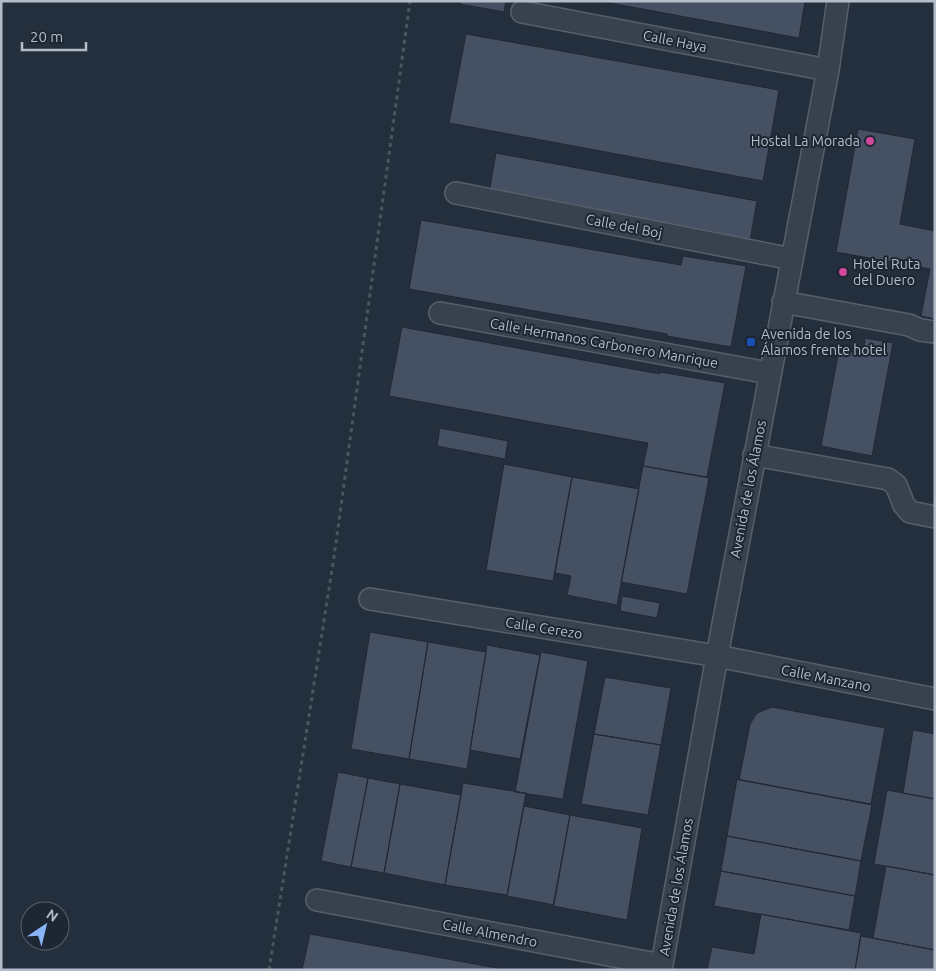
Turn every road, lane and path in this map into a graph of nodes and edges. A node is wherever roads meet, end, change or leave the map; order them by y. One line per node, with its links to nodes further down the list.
1 (410, 1): 18 (path)
2 (839, 4): 4 (street, Avenida de los Álamos)
3 (522, 12): 4 (street, Calle Haya)
4 (828, 70): 6 (street, Avenida de los Álamos)
5 (456, 193): 6 (street, Calle del Boj)
6 (792, 259): 7 (street, Avenida de los Álamos)
7 (783, 302): 9 (street); 10 (street, Avenida de los Álamos)
8 (440, 313): 10 (street, Calle Hermanos Carbonero Manrique)
9 (935, 332)
10 (770, 373): 11 (street, Avenida de los Álamos)
11 (754, 455): 12 (street); 14 (street, Avenida de los Álamos)
12 (935, 517)
13 (370, 599): 14 (street, Calle Cerezo)
14 (717, 656): 15 (street, Calle Manzano); 17 (street, Avenida de los Álamos)
15 (935, 699)
16 (317, 900): 17 (street, Calle Almendro)
17 (662, 968)
18 (269, 970)

